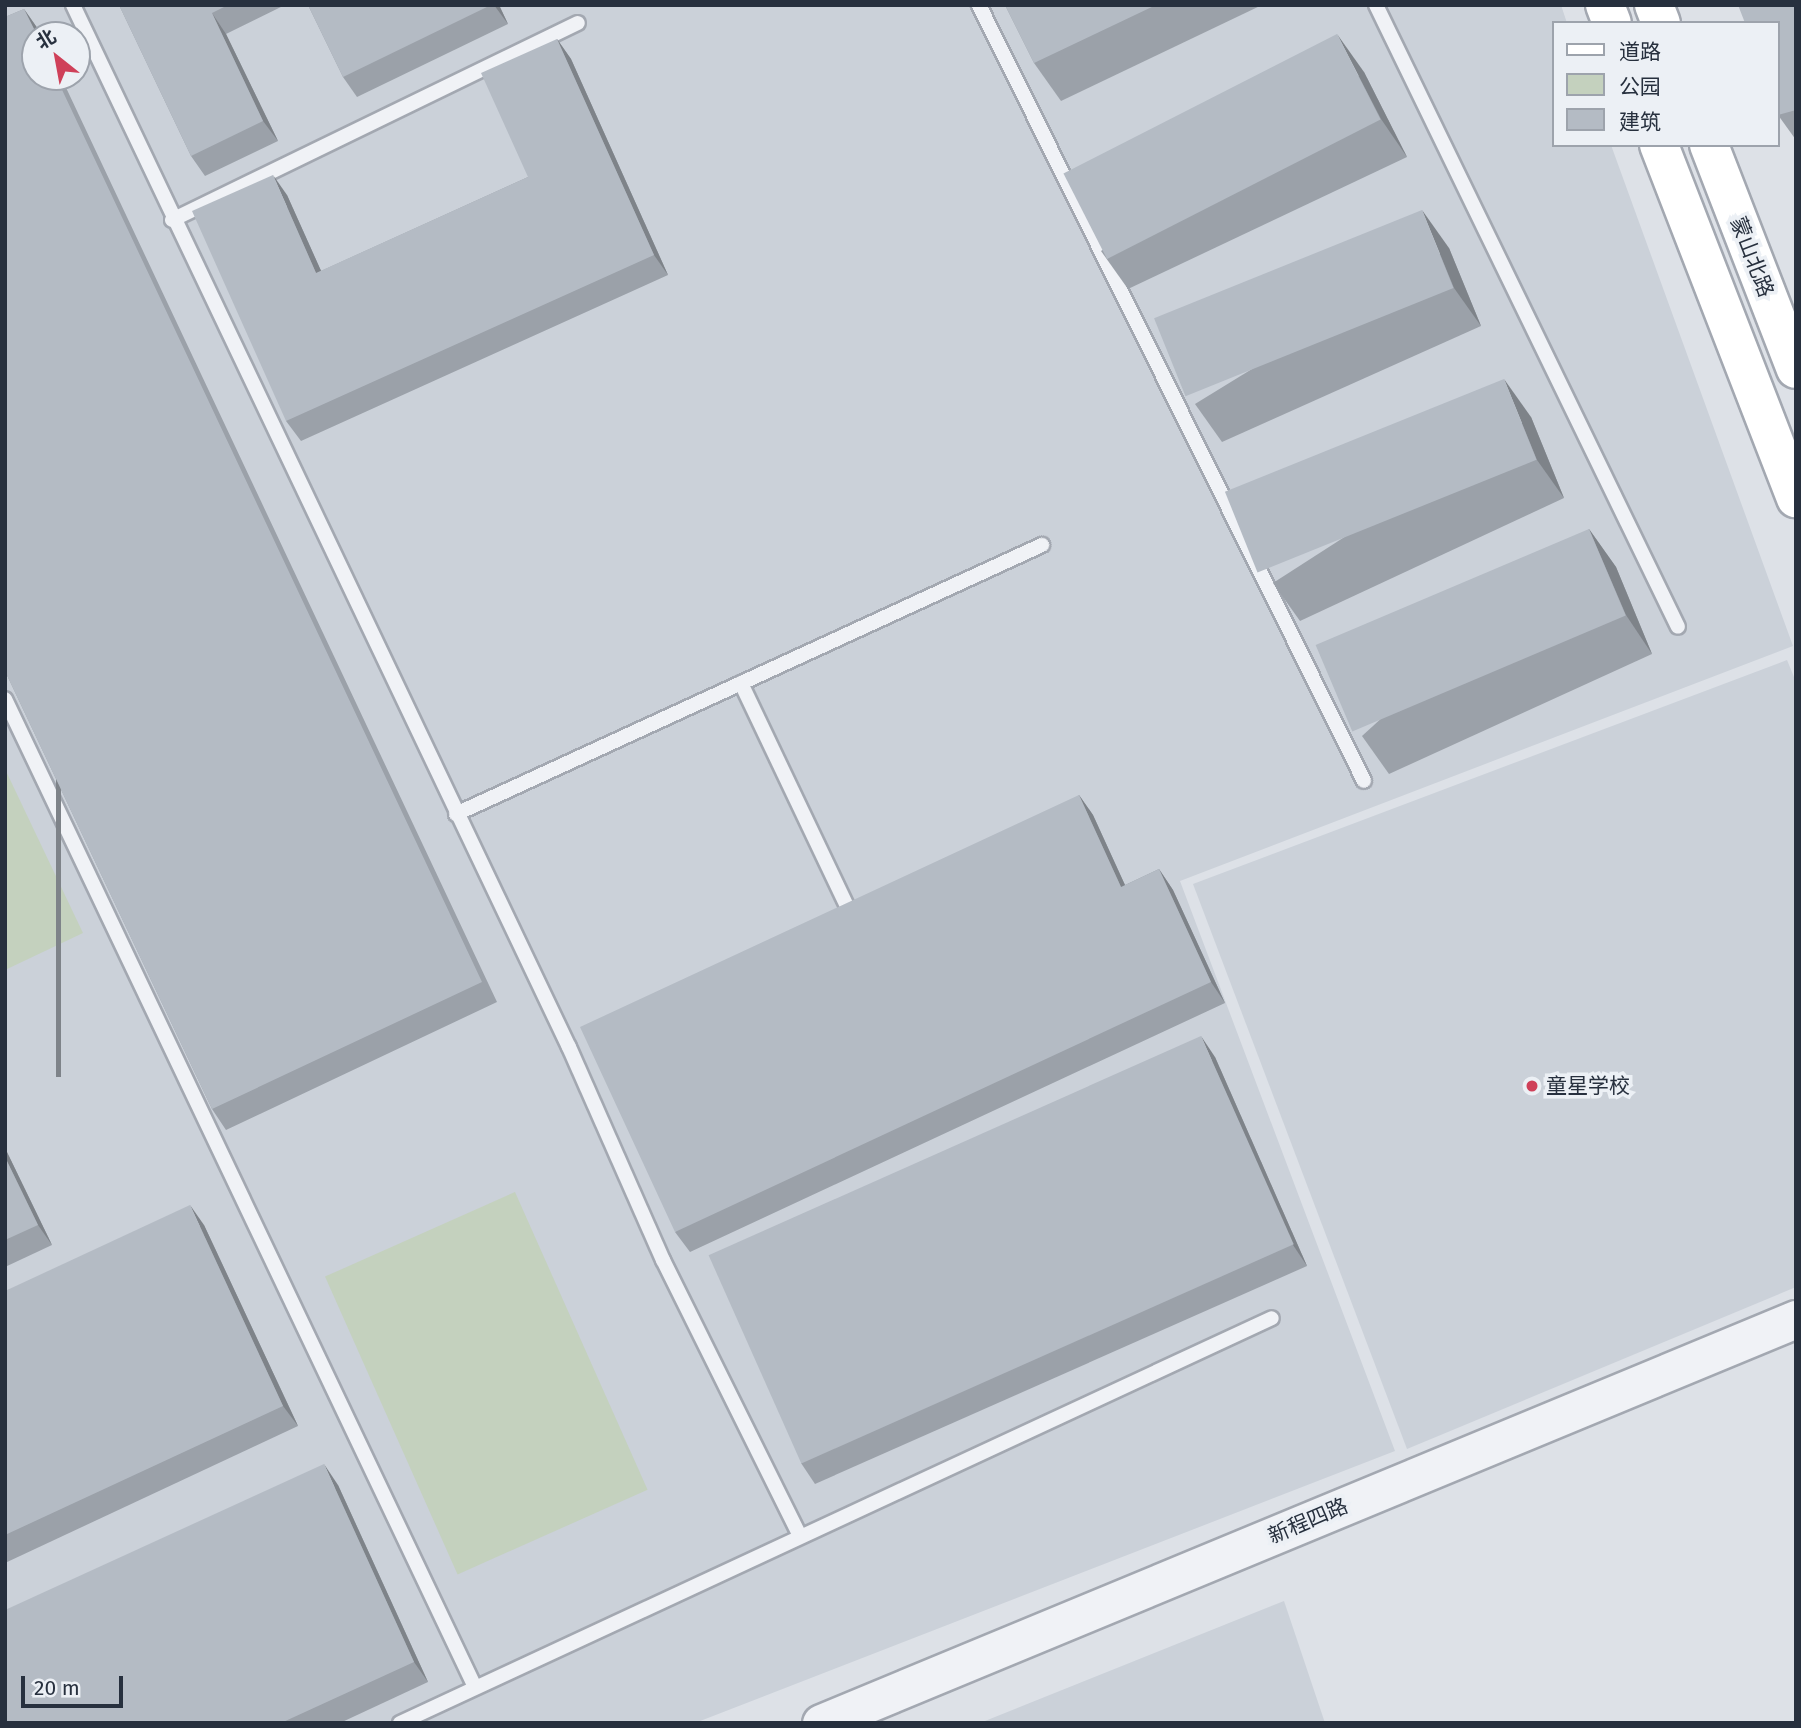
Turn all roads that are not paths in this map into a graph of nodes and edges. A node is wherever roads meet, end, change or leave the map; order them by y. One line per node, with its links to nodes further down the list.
1 (73, 5): 7 (lane)
2 (979, 5): 14 (lane)
3 (1376, 5): 11 (lane)
4 (578, 23): 7 (lane)
5 (1660, 147): 9 (main road)
6 (1710, 147): 8 (main road, 蒙山北路)
7 (172, 220): 15 (lane)
8 (1796, 369)
9 (1796, 498)
10 (1042, 545): 12 (lane)
11 (1678, 627)
12 (741, 683): 15 (lane); 16 (lane)
13 (5, 699): 20 (lane)
14 (1364, 780)
15 (456, 814): 19 (lane)
16 (856, 925)
17 (1272, 1318): 19 (lane)
18 (1796, 1319): 22 (street, 新程四路)
19 (799, 1534): 20 (lane)
20 (475, 1687): 21 (lane)
21 (400, 1723)
22 (821, 1723)

